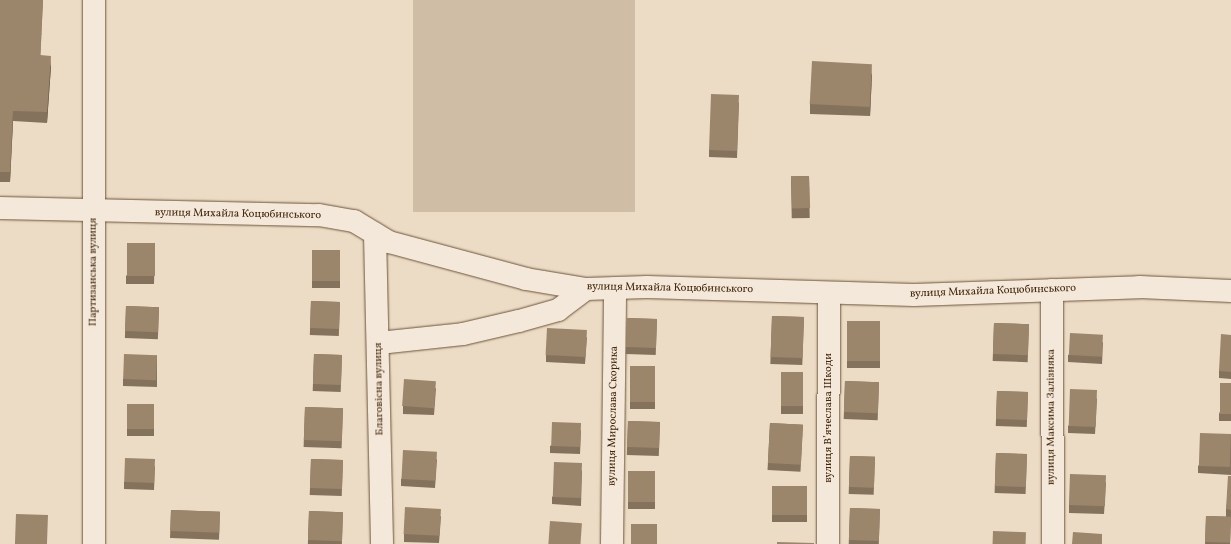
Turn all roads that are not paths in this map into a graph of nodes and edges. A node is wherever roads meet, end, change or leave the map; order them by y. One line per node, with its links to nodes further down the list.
1 (94, 0): 3 (street, Партизанська вулиця)
2 (0, 208): 3 (street, вулиця Михайла Коцюбинського)
3 (94, 212): 4 (street, вулиця Михайла Коцюбинського); 11 (street, Партизанська вулиця)
4 (376, 234): 6 (street, вулиця Михайла Коцюбинського); 10 (street, Благовісна вулиця)
5 (615, 288): 6 (street, вулиця Михайла Коцюбинського); 9 (street, вулиця Михайла Коцюбинського); 13 (street, вулиця Мирослава Скорика)
6 (586, 289): 10 (street)
7 (1052, 290): 8 (street, вулиця Михайла Коцюбинського); 9 (street, вулиця Михайла Коцюбинського); 15 (street, вулиця Максима Залізняка)
8 (1231, 291)
9 (829, 293): 14 (street, вулиця Вʼячеслава Шкоди)
10 (380, 343): 12 (street, Благовісна вулиця)
11 (94, 544)
12 (382, 544)
13 (612, 544)
14 (828, 544)
15 (1053, 544)

